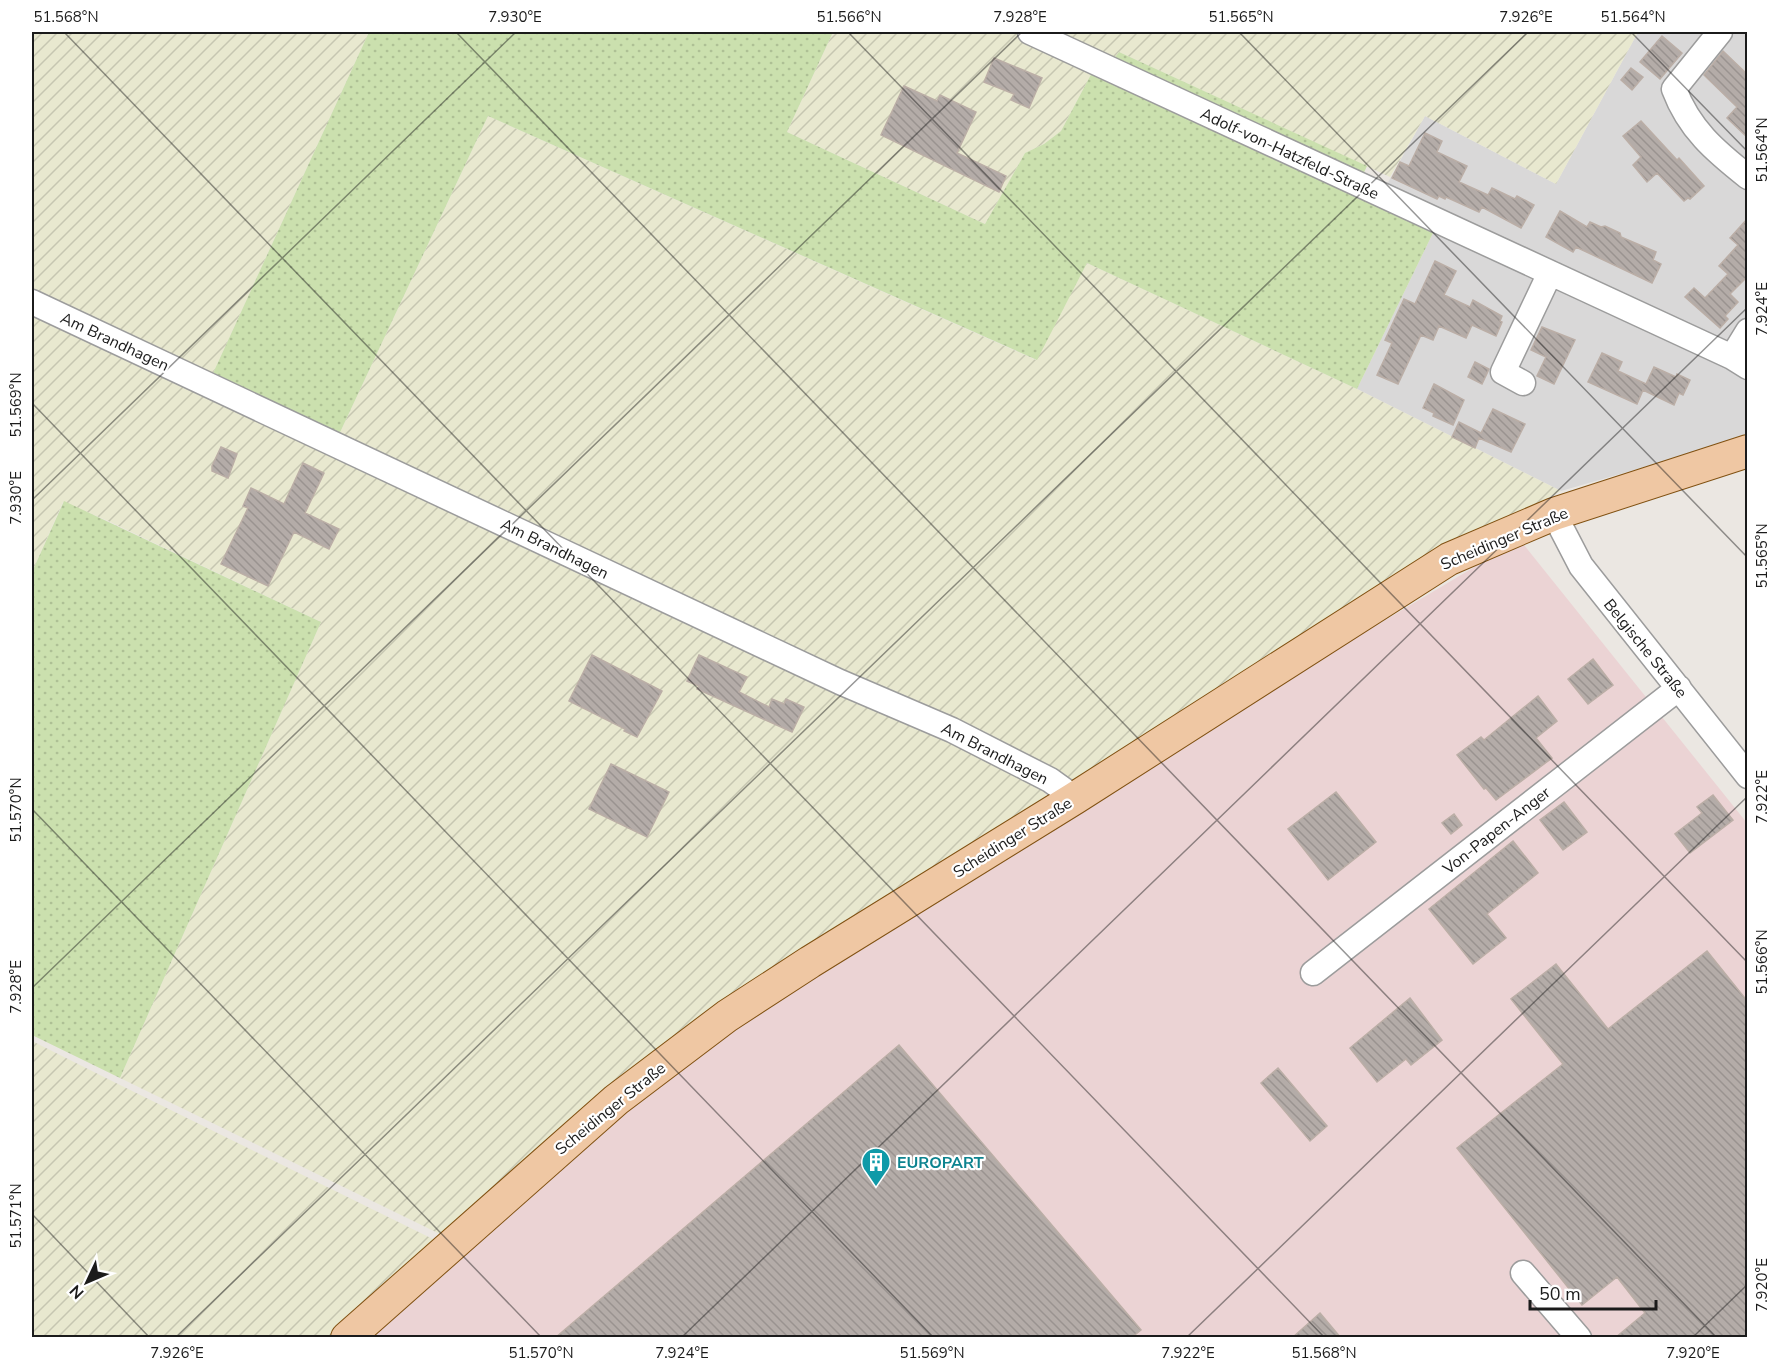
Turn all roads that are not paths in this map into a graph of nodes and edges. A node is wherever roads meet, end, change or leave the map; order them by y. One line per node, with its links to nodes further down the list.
1 (1030, 32): 4 (street, Adolf-von-Hatzfeld-Straße)
2 (1720, 32): 3 (street)
3 (1748, 177)
4 (1550, 273): 7 (street, Adolf-von-Hatzfeld-Straße); 8 (street)
5 (32, 302): 13 (street, Am Brandhagen)
6 (1748, 331): 7 (street)
7 (1740, 362)
8 (1524, 383)
9 (1748, 451): 10 (main road, Scheidinger Straße)
10 (1554, 514): 11 (street, Belgische Straße); 13 (main road, Scheidinger Straße)
11 (1679, 688): 12 (street, Belgische Straße); 14 (street, Von-Papen-Anger)
12 (1748, 776)
13 (1076, 798): 16 (main road, Scheidinger Straße)
14 (1313, 973)
15 (1523, 1273): 17 (street)
16 (346, 1338)
17 (1579, 1338)

